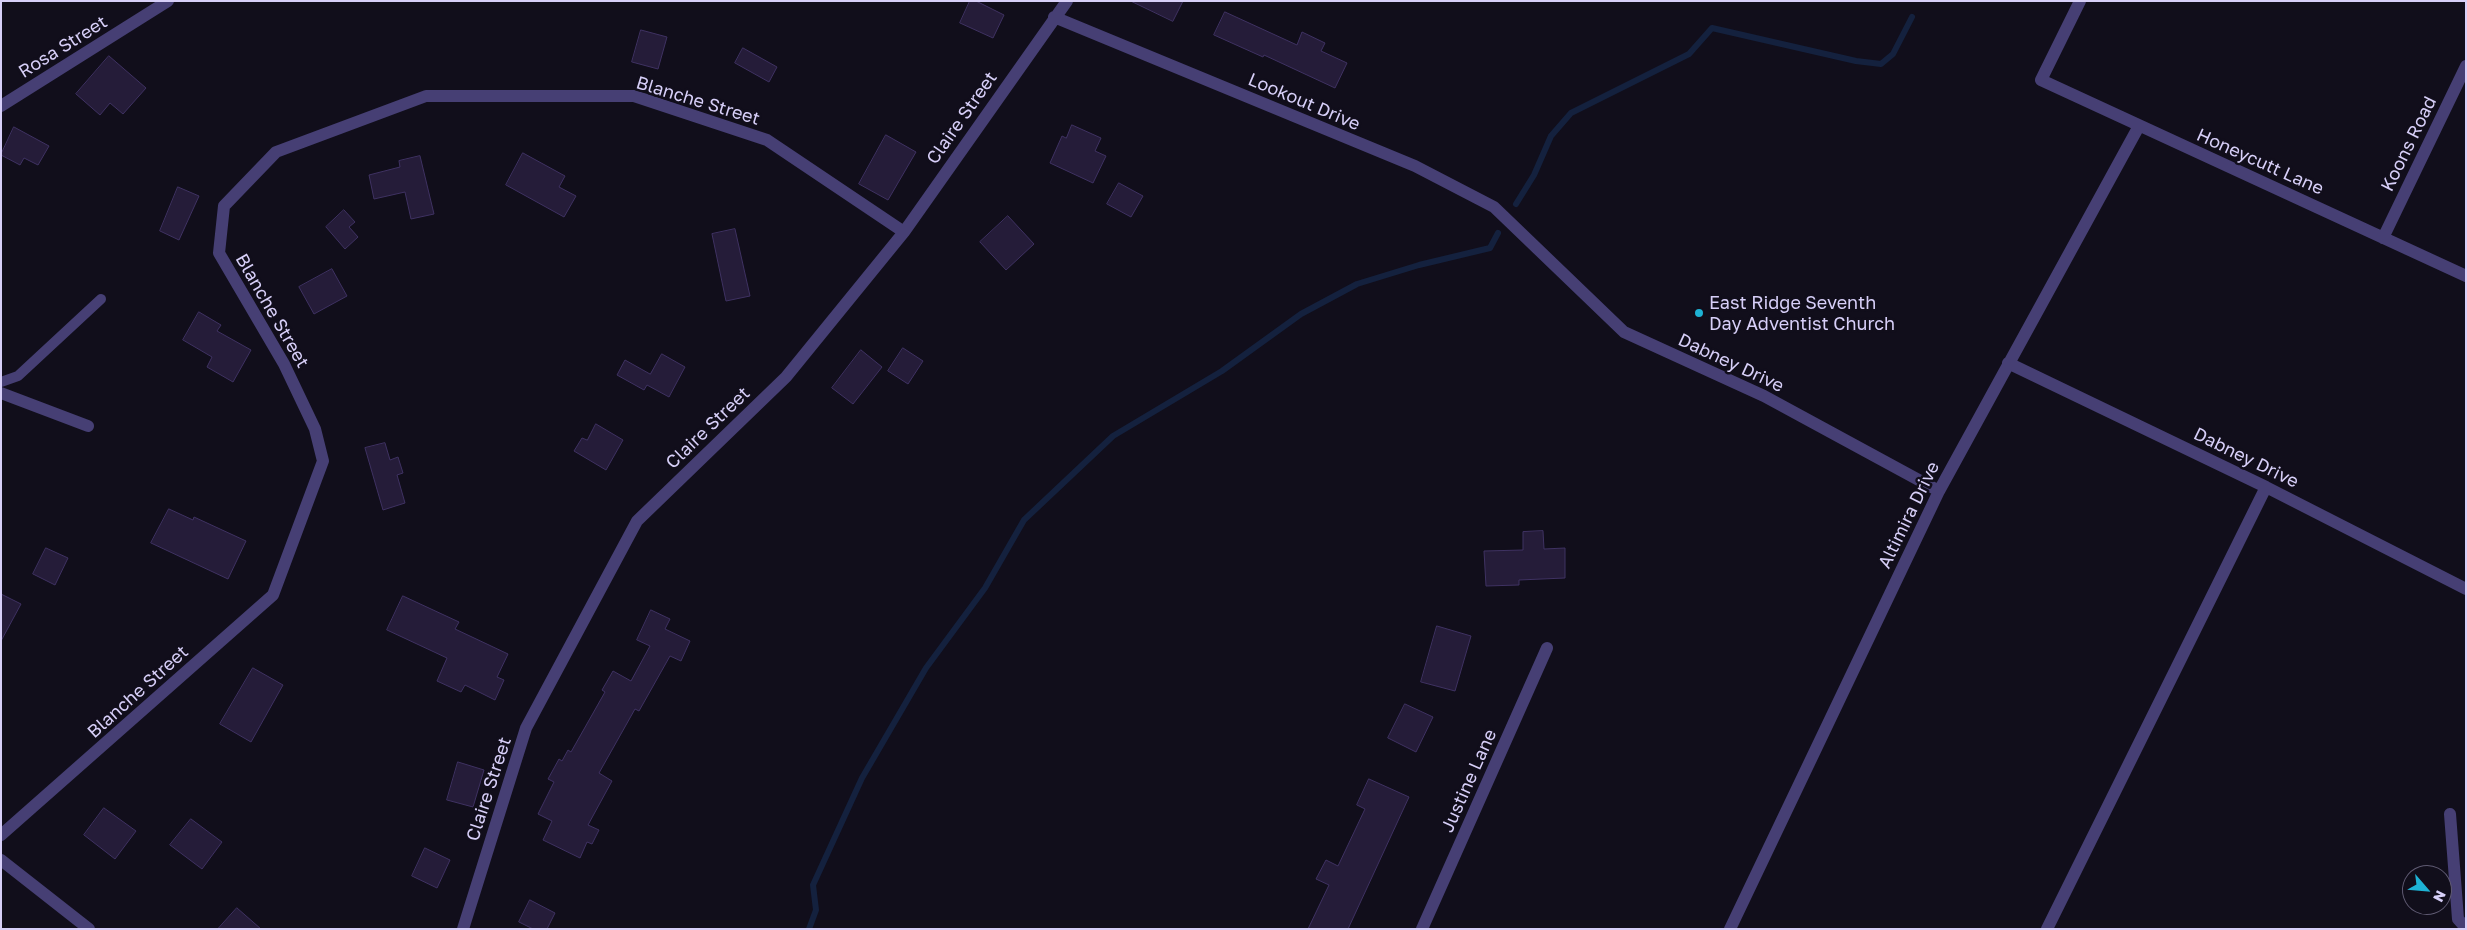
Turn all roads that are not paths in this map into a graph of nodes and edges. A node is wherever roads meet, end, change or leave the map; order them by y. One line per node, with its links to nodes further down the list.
1 (168, 1): 6 (street, Rosa Street)
2 (1067, 1): 4 (street, Claire Street)
3 (2080, 1): 7 (street, Honeycutt Lane)
4 (1054, 17): 8 (street, Claire Street); 9 (street, Lookout Drive)
5 (2466, 66): 10 (street, Koons Road)
6 (1, 106)
7 (2139, 126): 10 (street, Honeycutt Lane); 13 (street, Altimira Drive)
8 (904, 232): 22 (street, Blanche Street); 26 (street, Claire Street)
9 (1528, 238): 18 (street, Dabney Drive)
10 (2383, 238): 11 (street, Honeycutt Lane)
11 (2466, 276)
12 (101, 298): 14 (lane)
13 (2008, 363): 17 (street, Dabney Drive); 18 (street, Altimira Drive)
14 (1, 382)
15 (1, 392): 16 (street)
16 (88, 426)
17 (2266, 487): 19 (street, Dabney Drive); 29 (street)
18 (1939, 491): 28 (street, Altimira Drive)
19 (2466, 588)
20 (1547, 648): 27 (street, Justine Lane)
21 (2450, 814): 24 (street)
22 (1, 835)
23 (1, 860): 25 (street)
24 (2466, 928)
25 (89, 929)
26 (463, 929)
27 (1422, 929)
28 (1730, 929)
29 (2047, 929)

